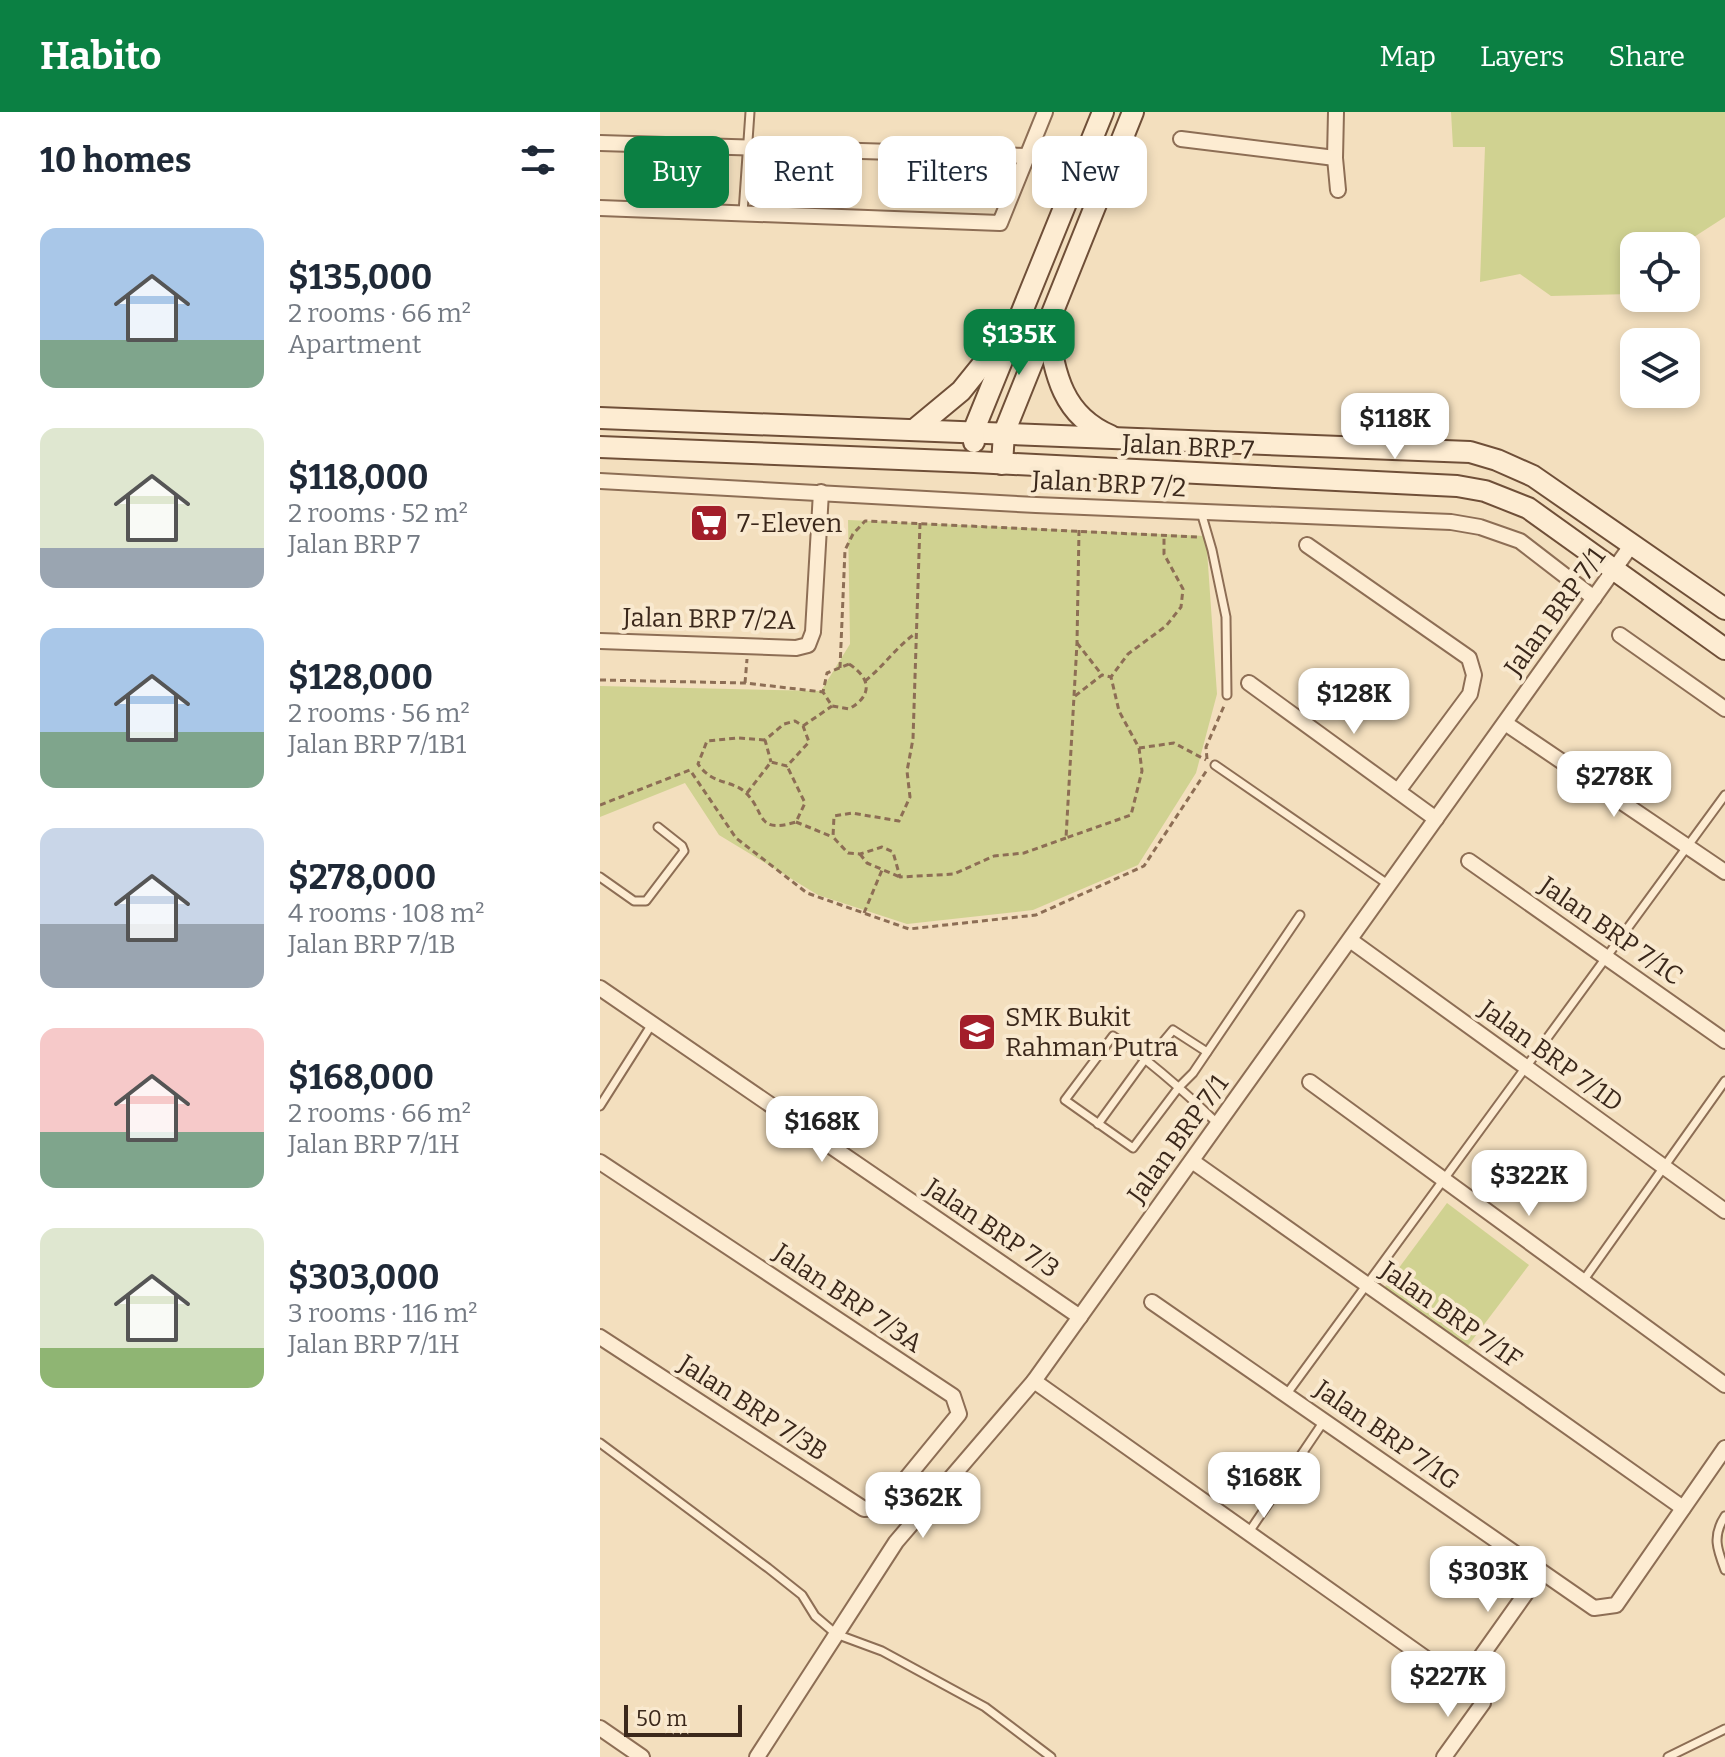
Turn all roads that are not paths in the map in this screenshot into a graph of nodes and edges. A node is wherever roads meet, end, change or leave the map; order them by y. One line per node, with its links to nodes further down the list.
1 (750, 112): 6 (lane)
2 (1045, 112): 11 (street)
3 (1103, 112): 17 (main road)
4 (1133, 112): 18 (main road)
5 (1336, 112): 12 (street)
6 (748, 136)
7 (1181, 139): 12 (street)
8 (600, 143): 9 (street)
9 (745, 147)
10 (862, 151): 11 (street)
11 (1027, 156): 16 (street)
12 (1335, 158): 14 (street)
13 (745, 180): 16 (lane)
14 (1338, 190)
15 (600, 208): 16 (street)
16 (743, 213)
17 (1024, 306): 20 (main road); 21 (main road)
18 (1047, 325): 22 (main road); 23 (main road)
19 (600, 418): 20 (main road, Jalan BRP 7)
20 (914, 430): 21 (main road, Jalan BRP 7)
21 (973, 432): 22 (main road, Jalan BRP 7); 25 (main road)
22 (1004, 433): 23 (main road, Jalan BRP 7); 26 (main road)
23 (1117, 438): 30 (main road, Jalan BRP 7)
24 (600, 447): 25 (main road, Jalan BRP 7)
25 (974, 462): 26 (main road, Jalan BRP 7)
26 (1002, 464): 32 (main road, Jalan BRP 7)
27 (600, 481): 28 (street, Jalan BRP 7/2)
28 (821, 492): 29 (street, Jalan BRP 7/2); 36 (street, Jalan BRP 7/2A)
29 (1201, 512): 33 (street, Jalan BRP 7/2); 39 (lane)
30 (1633, 543): 32 (street, Jalan BRP 7/1); 34 (main road, Jalan BRP 7)
31 (1307, 545): 43 (street)
32 (1614, 570): 33 (street, Jalan BRP 7/1); 37 (main road, Jalan BRP 7)
33 (1594, 598): 41 (street, Jalan BRP 7/1)
34 (1725, 609)
35 (1620, 635): 40 (street)
36 (600, 641)
37 (1725, 649)
38 (1249, 683): 43 (street)
39 (1227, 695)
40 (1725, 709)
41 (1505, 723): 45 (street, Jalan BRP 7/1); 47 (street)
42 (1215, 765): 51 (lane)
43 (1398, 791): 45 (street)
44 (1725, 795): 47 (lane)
45 (1436, 819): 51 (street, Jalan BRP 7/1)
46 (658, 827): 50 (lane)
47 (1688, 846): 49 (street); 54 (lane)
48 (1469, 861): 54 (street, Jalan BRP 7/1C)
49 (1725, 872)
50 (600, 877)
51 (1389, 885): 53 (street, Jalan BRP 7/1)
52 (1300, 915): 59 (lane)
53 (1350, 940): 61 (street, Jalan BRP 7/1D); 67 (street, Jalan BRP 7/1)
54 (1606, 957): 57 (street, Jalan BRP 7/1C); 61 (lane)
55 (600, 988): 56 (street, Jalan BRP 7/3)
56 (652, 1024): 65 (lane); 76 (street, Jalan BRP 7/3)
57 (1725, 1041)
58 (1163, 1042): 59 (lane)
59 (1207, 1052): 64 (lane)
60 (1146, 1058): 64 (lane); 66 (lane); 66 (lane)
61 (1526, 1068): 70 (street, Jalan BRP 7/1D); 71 (lane)
62 (1725, 1081): 70 (lane)
63 (1310, 1082): 71 (street)
64 (1179, 1087): 66 (lane); 67 (lane)
65 (600, 1106)
66 (1098, 1124)
67 (1218, 1124): 68 (street, Jalan BRP 7/1)
68 (1192, 1161): 74 (street, Jalan BRP 7/1F); 76 (street, Jalan BRP 7/1)
69 (600, 1162): 84 (street, Jalan BRP 7/3A)
70 (1664, 1167): 72 (street, Jalan BRP 7/1D); 73 (lane)
71 (1444, 1180): 73 (street); 74 (lane)
72 (1725, 1211)
73 (1583, 1281): 79 (street)
74 (1367, 1285): 80 (lane); 85 (street, Jalan BRP 7/1F)
75 (1152, 1302): 80 (street, Jalan BRP 7/1G)
76 (1080, 1317): 78 (street, Jalan BRP 7/1)
77 (600, 1337): 84 (street, Jalan BRP 7/3B)
78 (1034, 1381): 87 (street); 90 (street, Jalan BRP 7/1)
79 (1725, 1385)
80 (1286, 1395): 81 (street, Jalan BRP 7/1G)
81 (1324, 1421): 87 (lane); 89 (street, Jalan BRP 7/1G)
82 (600, 1443): 90 (lane)
83 (1725, 1448): 85 (street)
84 (882, 1508)
85 (1683, 1508): 89 (street, Jalan BRP 7/1G)
86 (1723, 1519): 88 (lane)
87 (1248, 1532): 91 (street)
88 (1725, 1570)
89 (1541, 1572): 91 (street)
90 (836, 1634): 95 (street, Jalan BRP 7/1); 96 (lane)
91 (1465, 1679): 97 (street)
92 (600, 1728): 94 (street)
93 (1725, 1729): 98 (lane)
94 (642, 1757)
95 (757, 1757)
96 (1051, 1757)
97 (1444, 1757)
98 (1668, 1757)

